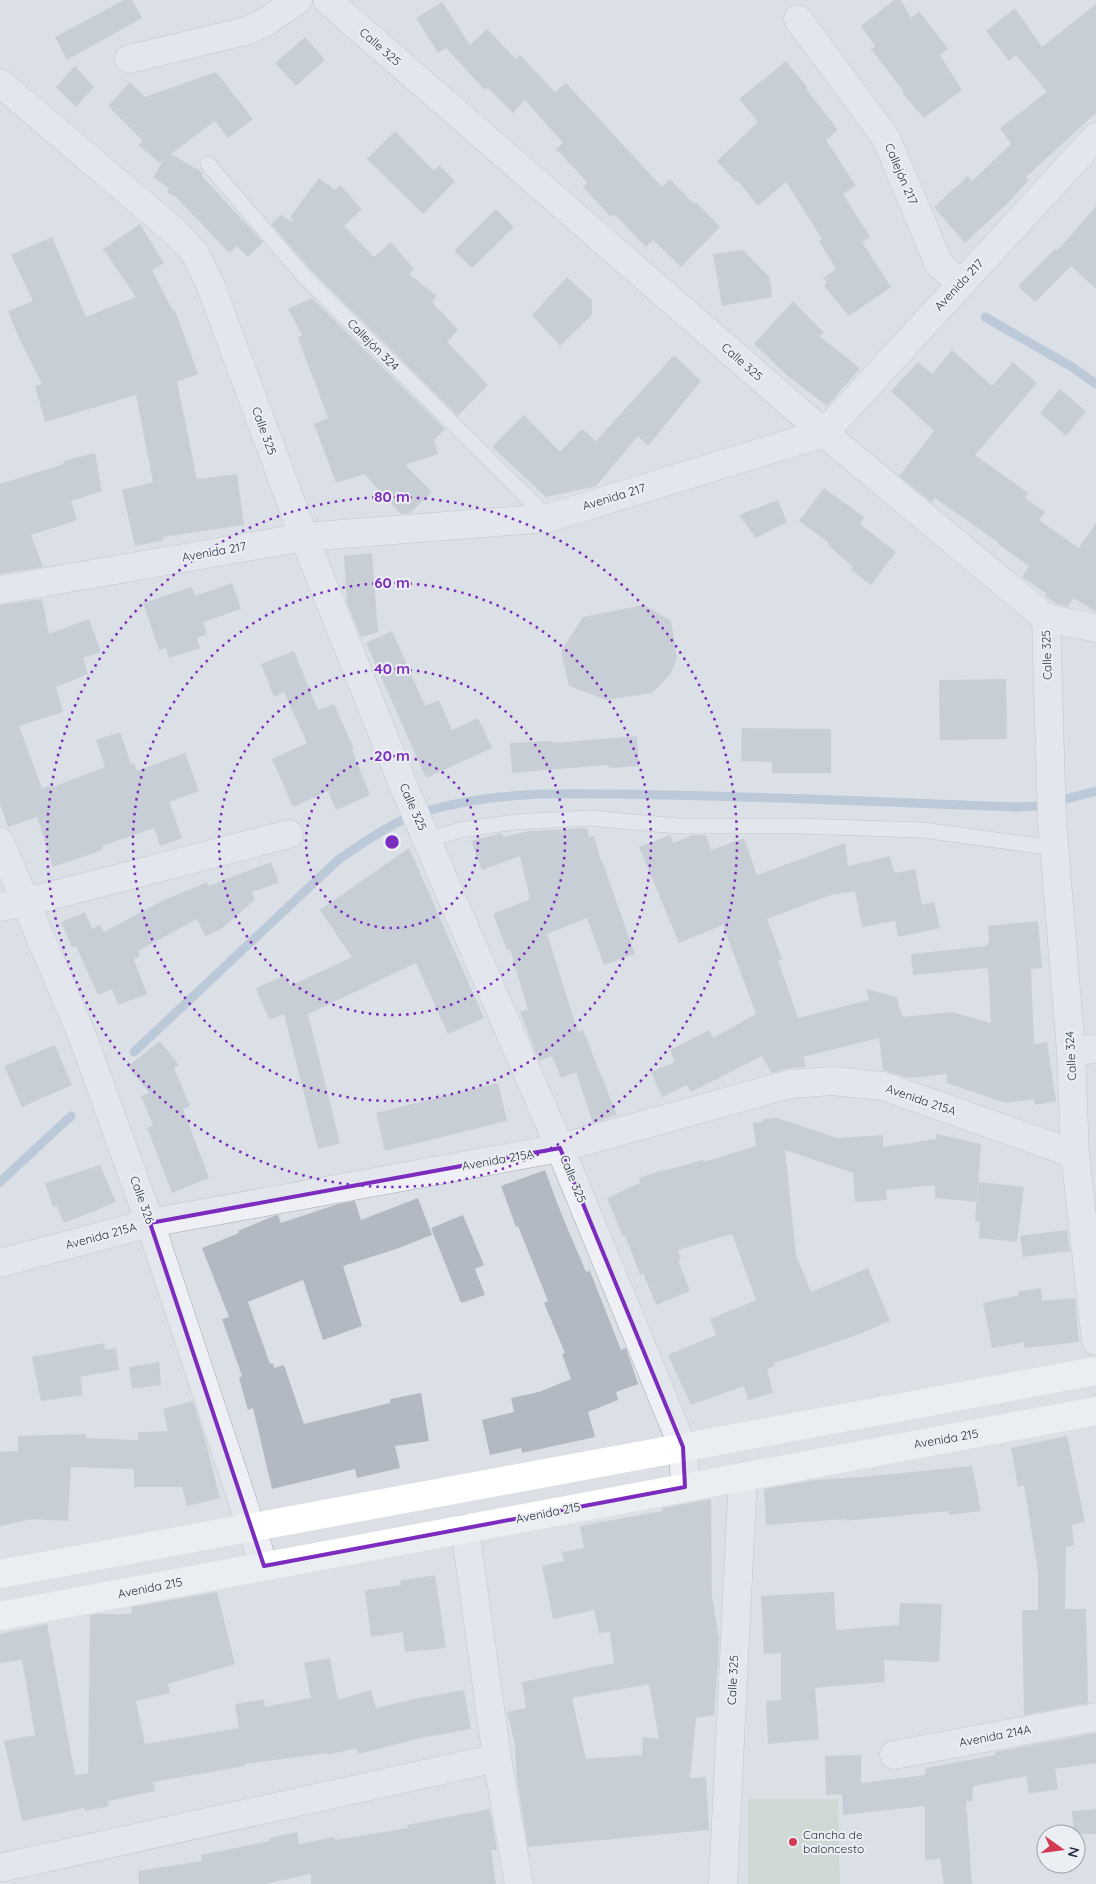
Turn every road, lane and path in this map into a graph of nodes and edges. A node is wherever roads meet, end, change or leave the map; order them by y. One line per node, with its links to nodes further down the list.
1 (298, 0): 4 (street)
2 (337, 3): 9 (street, Calle 325)
3 (798, 19): 8 (street, Callejón 217)
4 (128, 59)
5 (0, 83): 11 (street, Calle 325)
6 (1096, 136): 8 (street, Avenida 217)
7 (208, 164): 10 (lane, Callejón 324)
8 (961, 284): 9 (street, Avenida 217)
9 (824, 433): 10 (street, Avenida 217); 13 (street, Calle 325)
10 (548, 518): 11 (street, Avenida 217)
11 (304, 537): 12 (street, Avenida 217); 17 (street, Calle 325)
12 (0, 590)
13 (1046, 618): 14 (street); 15 (street, Calle 325)
14 (1096, 628)
15 (1050, 771): 19 (street, Calle 324)
16 (289, 834): 20 (street)
17 (426, 837): 19 (lane); 23 (street, Calle 325)
18 (0, 842): 20 (street, Calle 326)
19 (1054, 848): 22 (street, Calle 324)
20 (27, 902): 21 (street); 25 (street, Calle 326)
21 (0, 907)
22 (1083, 1050): 24 (street, Calle 324)
23 (560, 1148): 24 (street, Avenida 215A); 25 (street, Avenida 215A); 30 (street, Calle 325)
24 (1076, 1154): 27 (street, Calle 324)
25 (150, 1223): 26 (street, Avenida 215A); 33 (street, Calle 326)
26 (0, 1263)
27 (1096, 1341)
28 (1096, 1371): 30 (street)
29 (1096, 1411): 31 (street, Avenida 215)
30 (683, 1447): 32 (street, Calle 325); 33 (street)
31 (743, 1476): 32 (street, Avenida 215); 43 (street, Calle 325)
32 (686, 1487): 34 (street, Avenida 215)
33 (252, 1526): 35 (street, Calle 326); 36 (street)
34 (465, 1529): 35 (street, Avenida 215); 40 (street)
35 (264, 1566): 37 (street, Avenida 215)
36 (0, 1574)
37 (0, 1616)
38 (1096, 1717): 39 (street, Avenida 214A)
39 (894, 1755)
40 (497, 1758): 41 (street); 42 (street)
41 (4, 1866)
42 (519, 1884)
43 (723, 1884)

